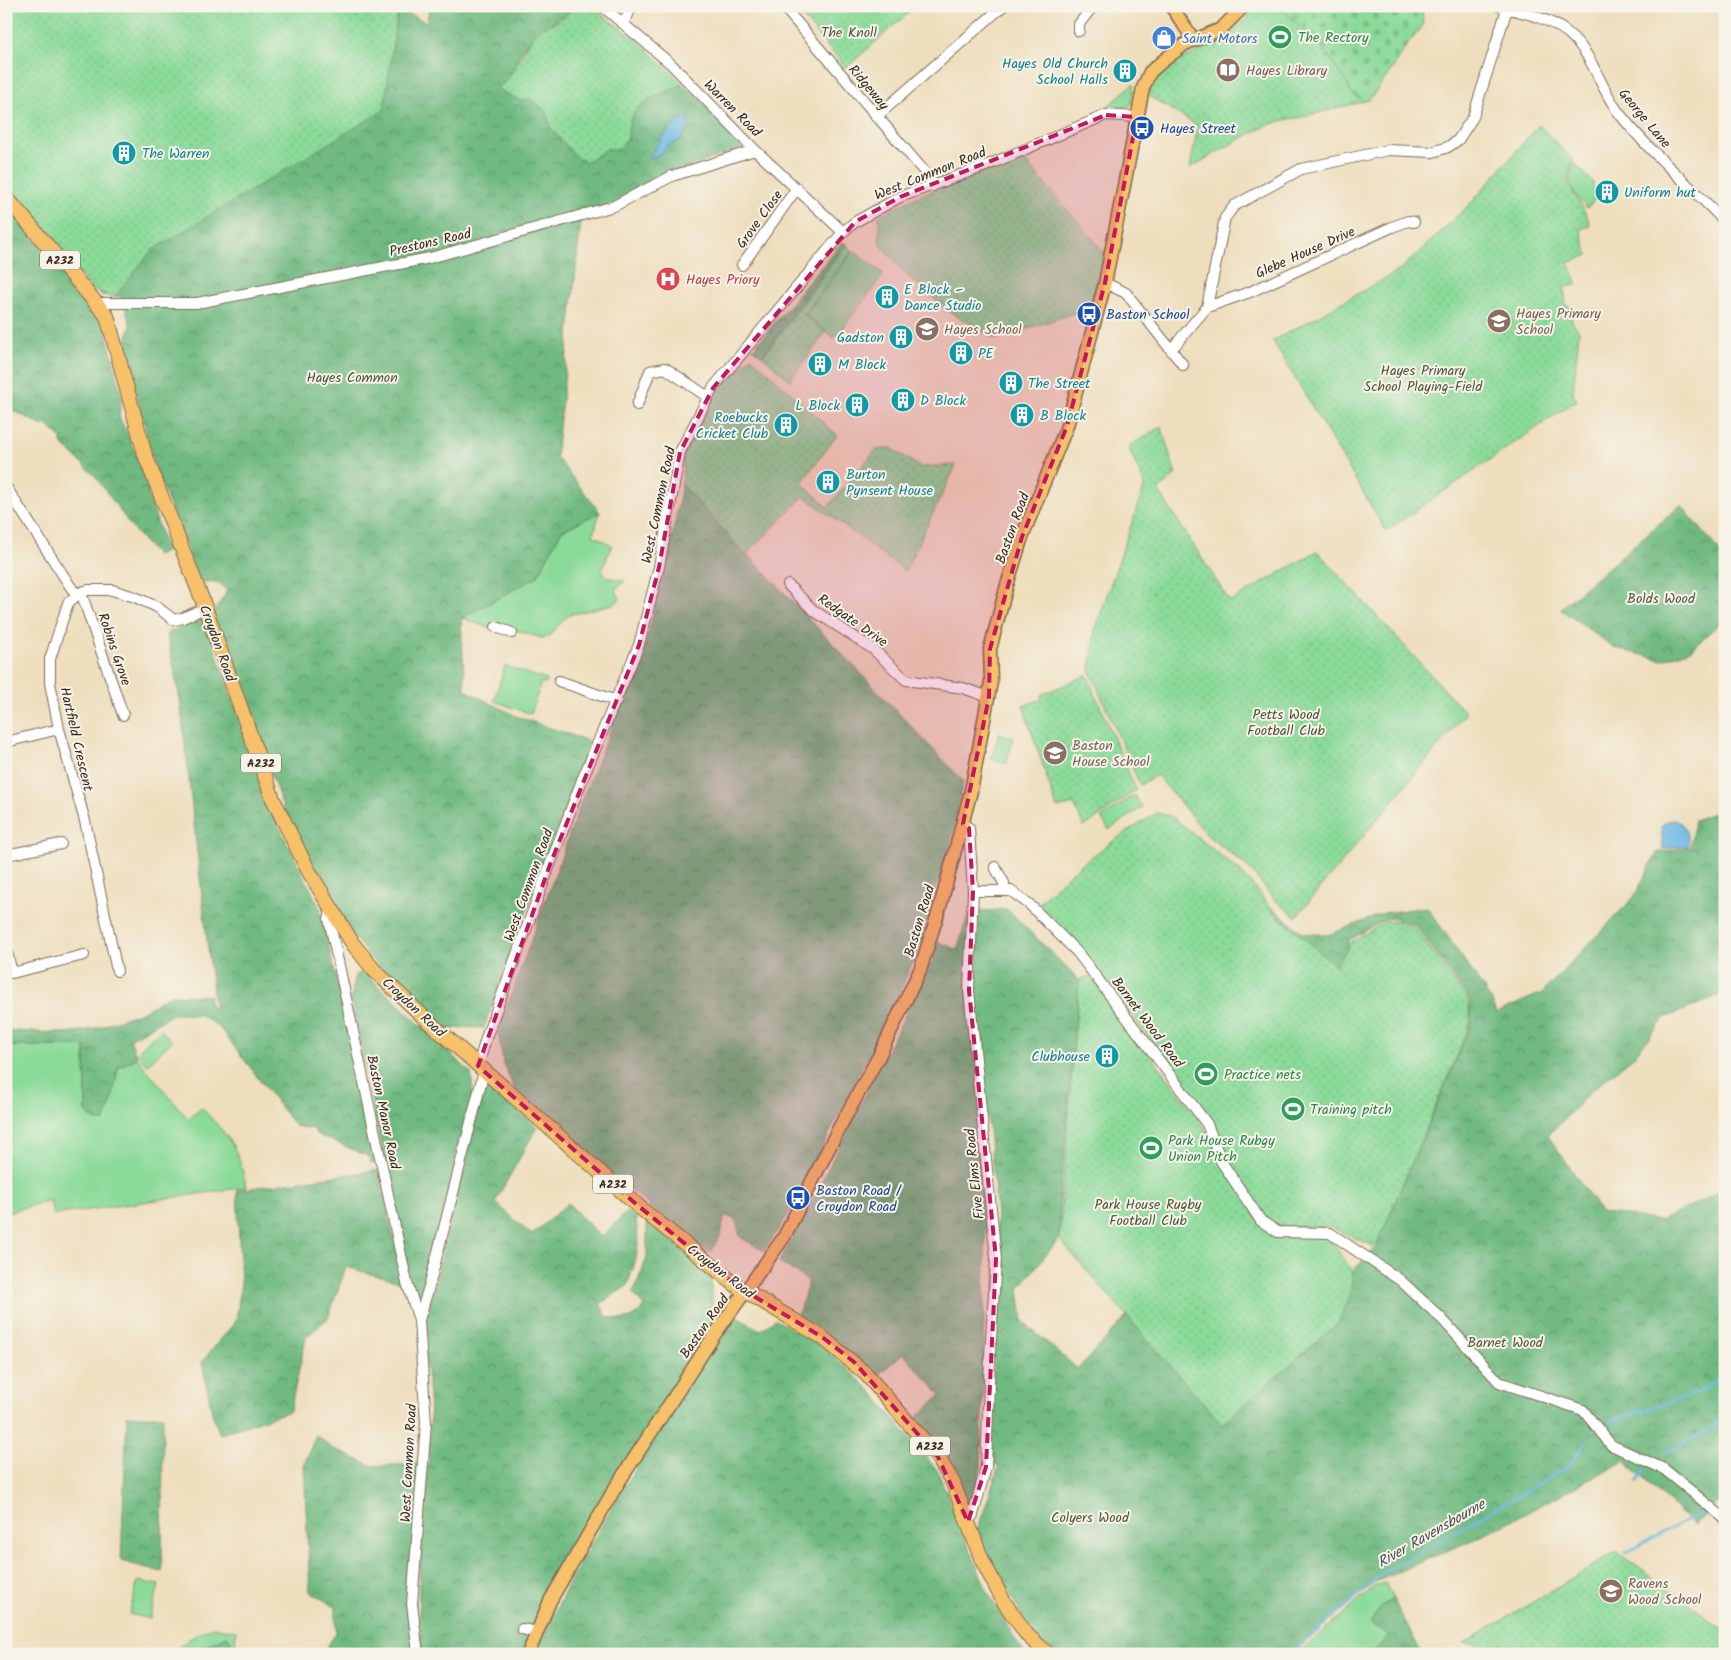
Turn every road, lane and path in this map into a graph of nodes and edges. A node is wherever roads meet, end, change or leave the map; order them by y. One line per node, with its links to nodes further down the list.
1 (602, 6): 9 (street, Warren Road)
2 (632, 6): 9 (street)
3 (783, 6): 12 (street, Ridgeway)
4 (1003, 6): 12 (street)
5 (1093, 6): 10 (street)
6 (1171, 6): 11 (main road)
7 (1244, 6): 11 (main road)
8 (1503, 7): 19 (street, George Lane); 24 (street)
9 (624, 23): 14 (street, Warren Road)
10 (1078, 31)
11 (1194, 40): 13 (main road)
12 (876, 117): 15 (street, Ridgeway)
13 (1137, 117): 15 (street, West Common Road); 22 (main road, Baston Road)
14 (755, 150): 16 (street, Warren Road); 23 (street, Prestons Road)
15 (933, 186): 20 (street, West Common Road)
16 (797, 188): 20 (street, Warren Road); 21 (street, Grove Close)
17 (6, 197): 23 (highway, Croydon Road / A232)
18 (1414, 222): 24 (street, Glebe House Drive)
19 (1725, 222)
20 (843, 232): 27 (street, West Common Road)
21 (742, 265)
22 (1105, 284): 25 (street); 36 (main road, Baston Road)
23 (98, 303): 32 (highway, Croydon Road / A232)
24 (1207, 307): 25 (street)
25 (1171, 350): 26 (street)
26 (1183, 365)
27 (708, 397): 28 (street); 37 (street, West Common Road)
28 (636, 405)
29 (6, 487): 31 (street, Robins Grove)
30 (788, 584): 36 (street, Redgate Drive)
31 (79, 593): 32 (street); 38 (street, Robins Grove); 39 (street, Hartfield Crescent)
32 (205, 608): 47 (highway, Croydon Road / A232)
33 (496, 628): 34 (street)
34 (512, 633)
35 (559, 682): 37 (street)
36 (989, 697): 41 (main road, Baston Road)
37 (616, 701): 51 (street, West Common Road)
38 (123, 715)
39 (59, 729): 40 (street); 50 (street, Hartfield Crescent)
40 (6, 742)
41 (963, 824): 46 (street, Five Elms Road); 52 (main road, Baston Road)
42 (61, 844): 43 (street)
43 (6, 855)
44 (995, 867): 45 (street)
45 (1004, 890): 46 (street); 54 (street, Barnet Wood Road)
46 (973, 892): 55 (street, Five Elms Road)
47 (331, 910): 51 (highway, Croydon Road / A232); 53 (street, Baston Manor Road)
48 (6, 948): 49 (street)
49 (84, 955)
50 (117, 971)
51 (481, 1069): 52 (highway, Croydon Road / A232); 53 (street, West Common Road)
52 (746, 1292): 55 (highway, Croydon Road / A232); 57 (main road, Baston Road)
53 (419, 1320): 58 (street, West Common Road)
54 (1725, 1519)
55 (968, 1522): 60 (highway, Croydon Road / A232)
56 (522, 1629): 57 (street)
57 (537, 1632): 59 (main road, Baston Road)
58 (418, 1654)
59 (528, 1654)
60 (1048, 1654)

